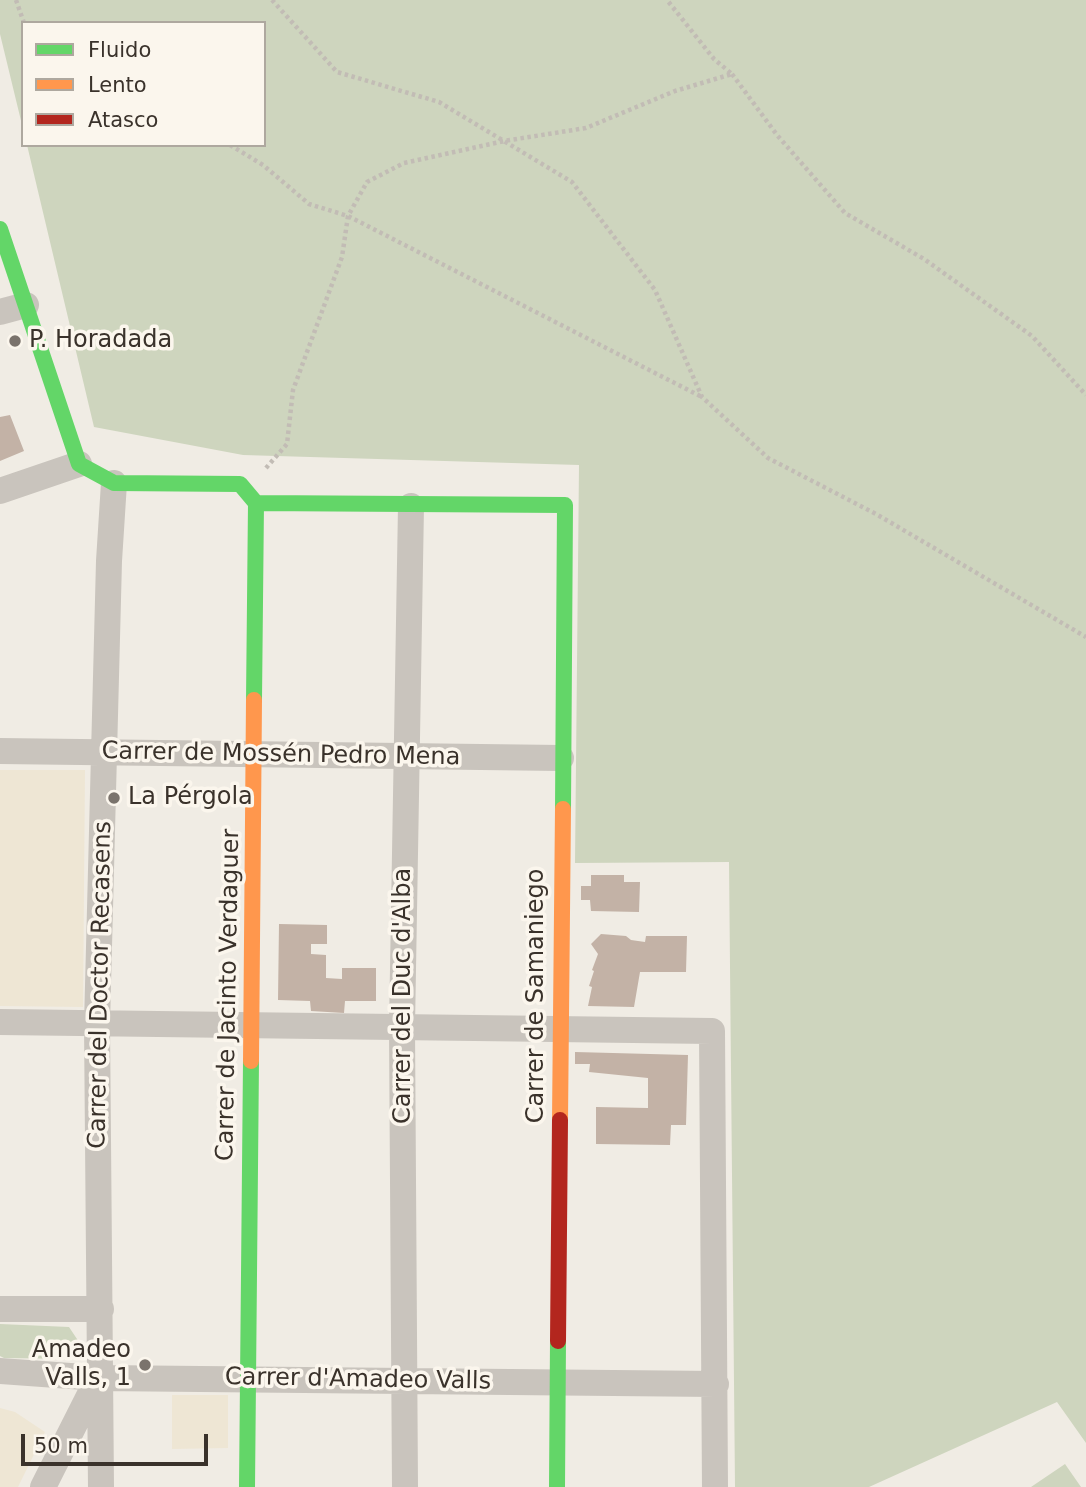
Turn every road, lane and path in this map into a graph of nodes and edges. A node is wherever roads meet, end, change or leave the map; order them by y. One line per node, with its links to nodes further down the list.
1 (16, 0): 4 (path)
2 (272, 0): 6 (path)
3 (667, 0): 5 (path)
4 (23, 21)
5 (732, 74): 6 (path); 12 (path)
6 (503, 141): 8 (path); 13 (path)
7 (233, 147): 8 (path)
8 (348, 216): 13 (path); 17 (path)
9 (0, 229): 10 (street)
10 (26, 304): 11 (street); 14 (street)
11 (0, 312)
12 (1086, 395)
13 (702, 397): 19 (path)
14 (79, 464): 15 (street); 16 (street)
15 (114, 483): 17 (street); 21 (street, Carrer del Doctor Recasens)
16 (0, 491)
17 (252, 497): 18 (street); 22 (street, Carrer de Jacinto Verdaguer)
18 (411, 506): 23 (street, Carrer del Duc d'Alba); 24 (street, Carrer de Samaniego)
19 (1086, 637)
20 (0, 751): 21 (street, Carrer de Mossén Pedro Mena)
21 (105, 752): 22 (street, Carrer de Mossén Pedro Mena); 26 (street, Carrer del Doctor Recasens)
22 (255, 755): 23 (street, Carrer de Mossén Pedro Mena); 27 (street, Carrer de Jacinto Verdaguer)
23 (406, 758): 24 (street, Carrer de Mossén Pedro Mena); 28 (street, Carrer del Duc d'Alba)
24 (561, 758): 29 (street, Carrer de Samaniego)
25 (0, 1022): 26 (street)
26 (97, 1024): 27 (street); 31 (street, Carrer del Doctor Recasens)
27 (252, 1027): 28 (street); 34 (street, Carrer de Jacinto Verdaguer)
28 (402, 1027): 29 (street); 35 (street, Carrer del Duc d'Alba)
29 (560, 1028): 36 (street, Carrer de Samaniego); 37 (street)
30 (0, 1309): 31 (street)
31 (101, 1309): 33 (street, Carrer del Doctor Recasens)
32 (0, 1371): 33 (street, Carrer d'Amadeo Valls)
33 (98, 1378): 34 (street, Carrer d'Amadeo Valls); 38 (street); 39 (street, Carrer del Doctor Recasens)
34 (249, 1379): 35 (street, Carrer d'Amadeo Valls); 40 (street, Carrer de Jacinto Verdaguer)
35 (406, 1380): 36 (street, Carrer d'Amadeo Valls); 41 (street, Carrer del Duc d'Alba)
36 (558, 1383): 37 (street, Carrer d'Amadeo Valls); 42 (street, Carrer de Samaniego)
37 (716, 1384): 43 (street)
38 (43, 1487)
39 (101, 1487)
40 (247, 1487)
41 (405, 1487)
42 (557, 1487)
43 (715, 1487)

